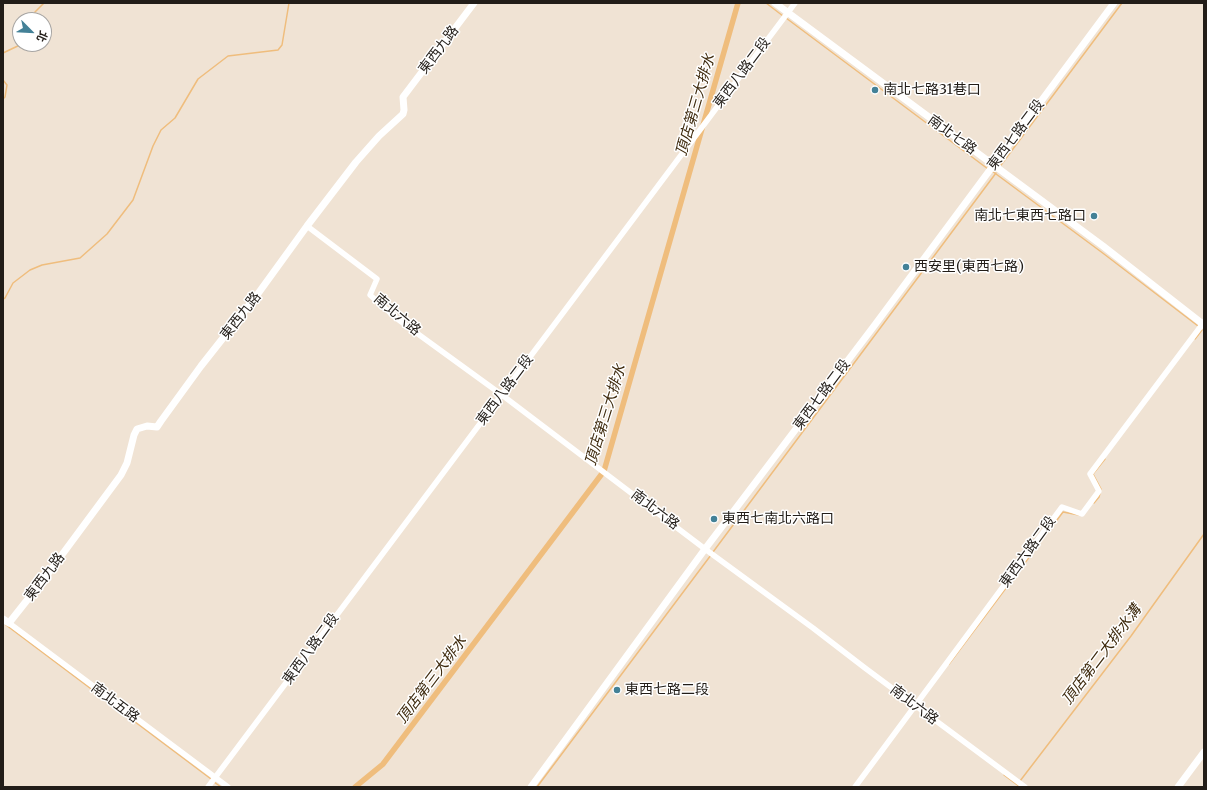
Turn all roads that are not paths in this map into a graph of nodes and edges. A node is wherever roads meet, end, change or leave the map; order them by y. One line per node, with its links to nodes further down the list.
1 (474, 3): 7 (street, 東西九路)
2 (775, 3): 5 (street, 南北七路)
3 (794, 3): 5 (street, 東西八路二段)
4 (1114, 3): 6 (street, 東西七路二段)
5 (787, 13): 6 (street, 南北七路); 9 (street, 東西八路二段)
6 (994, 166): 8 (street, 南北七路); 10 (street, 東西七路二段)
7 (307, 226): 9 (street, 南北六路); 11 (street, 東西九路)
8 (1204, 324): 12 (street, 東西六路二段)
9 (502, 395): 10 (street, 南北六路); 14 (street, 東西八路二段)
10 (705, 549): 12 (street, 南北六路); 18 (street, 東西七路二段)
11 (6, 621): 14 (street, 南北五路)
12 (915, 705): 15 (street, 南北六路); 19 (street, 東西六路二段)
13 (1204, 752): 20 (street)
14 (215, 777): 16 (street, 東西八路二段); 17 (street, 南北五路)
15 (1023, 786)
16 (208, 787)
17 (228, 787)
18 (531, 787)
19 (855, 787)
20 (1178, 787)

